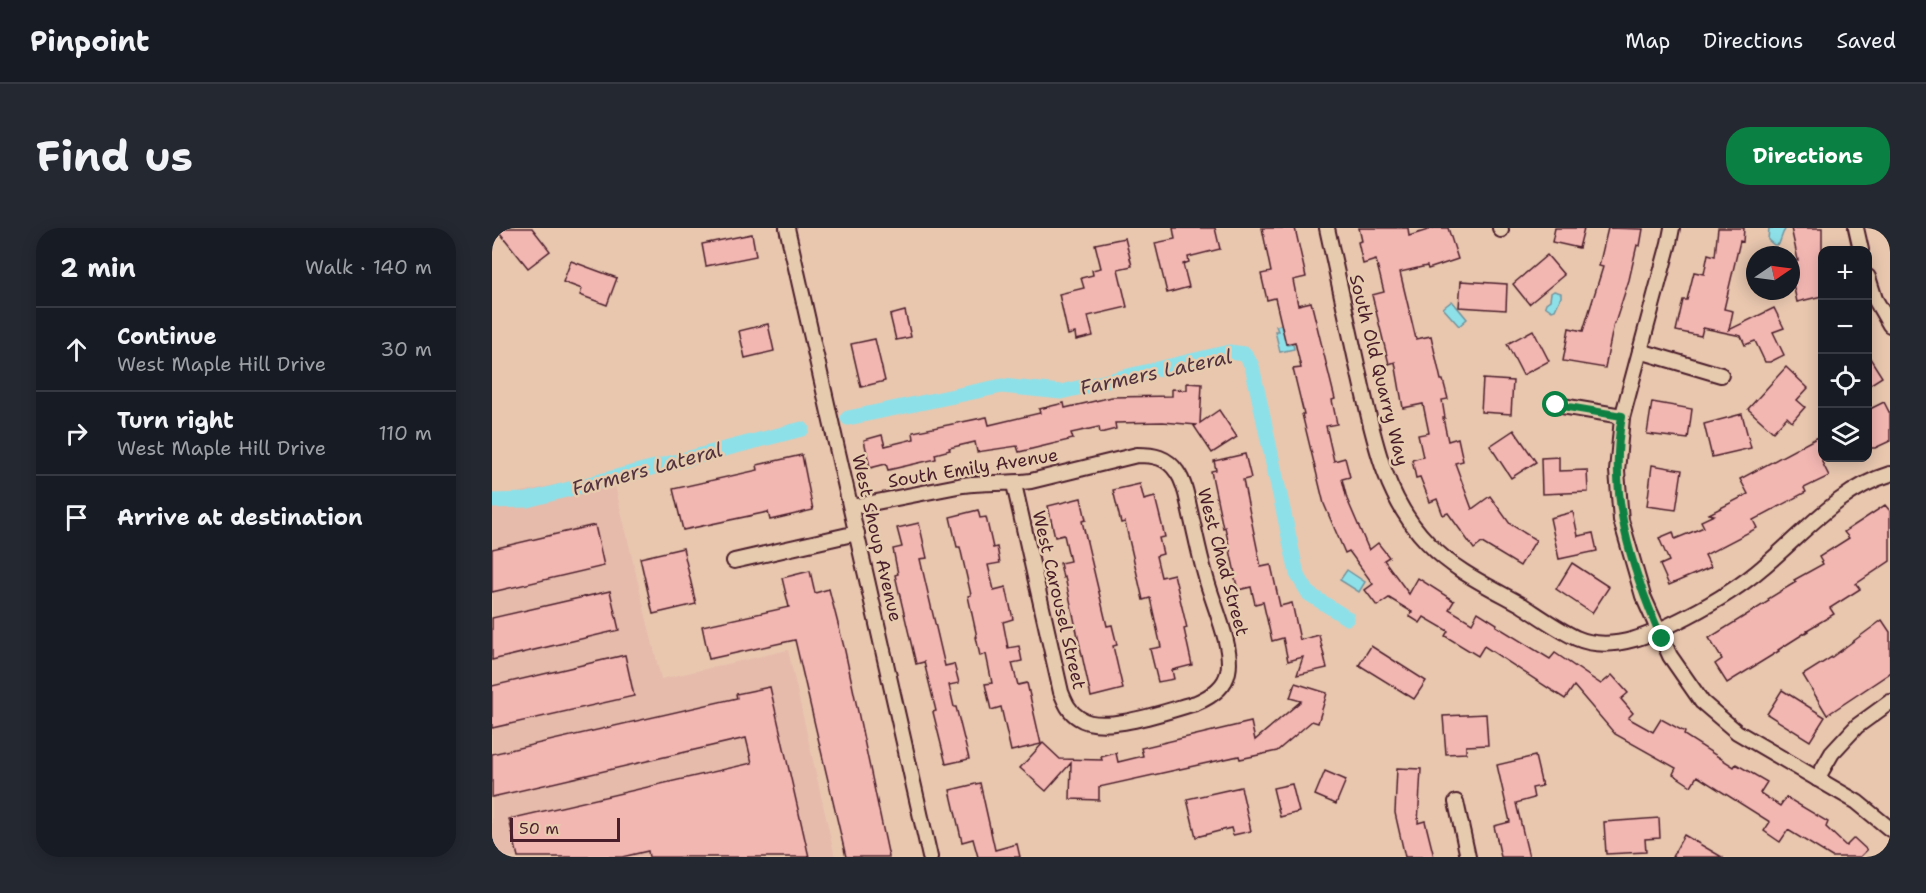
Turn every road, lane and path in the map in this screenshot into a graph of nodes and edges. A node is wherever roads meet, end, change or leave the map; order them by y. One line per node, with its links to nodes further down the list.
1 (787, 228): 15 (street, West Shoup Avenue)
2 (1327, 228): 18 (street, South Old Quarry Way)
3 (1672, 228): 8 (street)
4 (1856, 228): 5 (street)
5 (1860, 246)
6 (1872, 290): 7 (street)
7 (1890, 325)
8 (1640, 351): 9 (street); 11 (street)
9 (1721, 375)
10 (1556, 405): 11 (street)
11 (1622, 416): 18 (street)
12 (1170, 463): 14 (street, South Emily Avenue); 20 (street, West Chad Street)
13 (1890, 474): 18 (street, South Old Quarry Way)
14 (1014, 484): 15 (street, South Emily Avenue); 20 (street, West Carousel Street)
15 (851, 507): 16 (street, West Shoup Avenue)
16 (857, 533): 17 (street); 24 (street, West Shoup Avenue)
17 (734, 561)
18 (1658, 629): 21 (street)
19 (1890, 702): 21 (street)
20 (1080, 719)
21 (1817, 778): 23 (street)
22 (1456, 802): 25 (street)
23 (1890, 829)
24 (930, 857)
25 (1468, 857)

